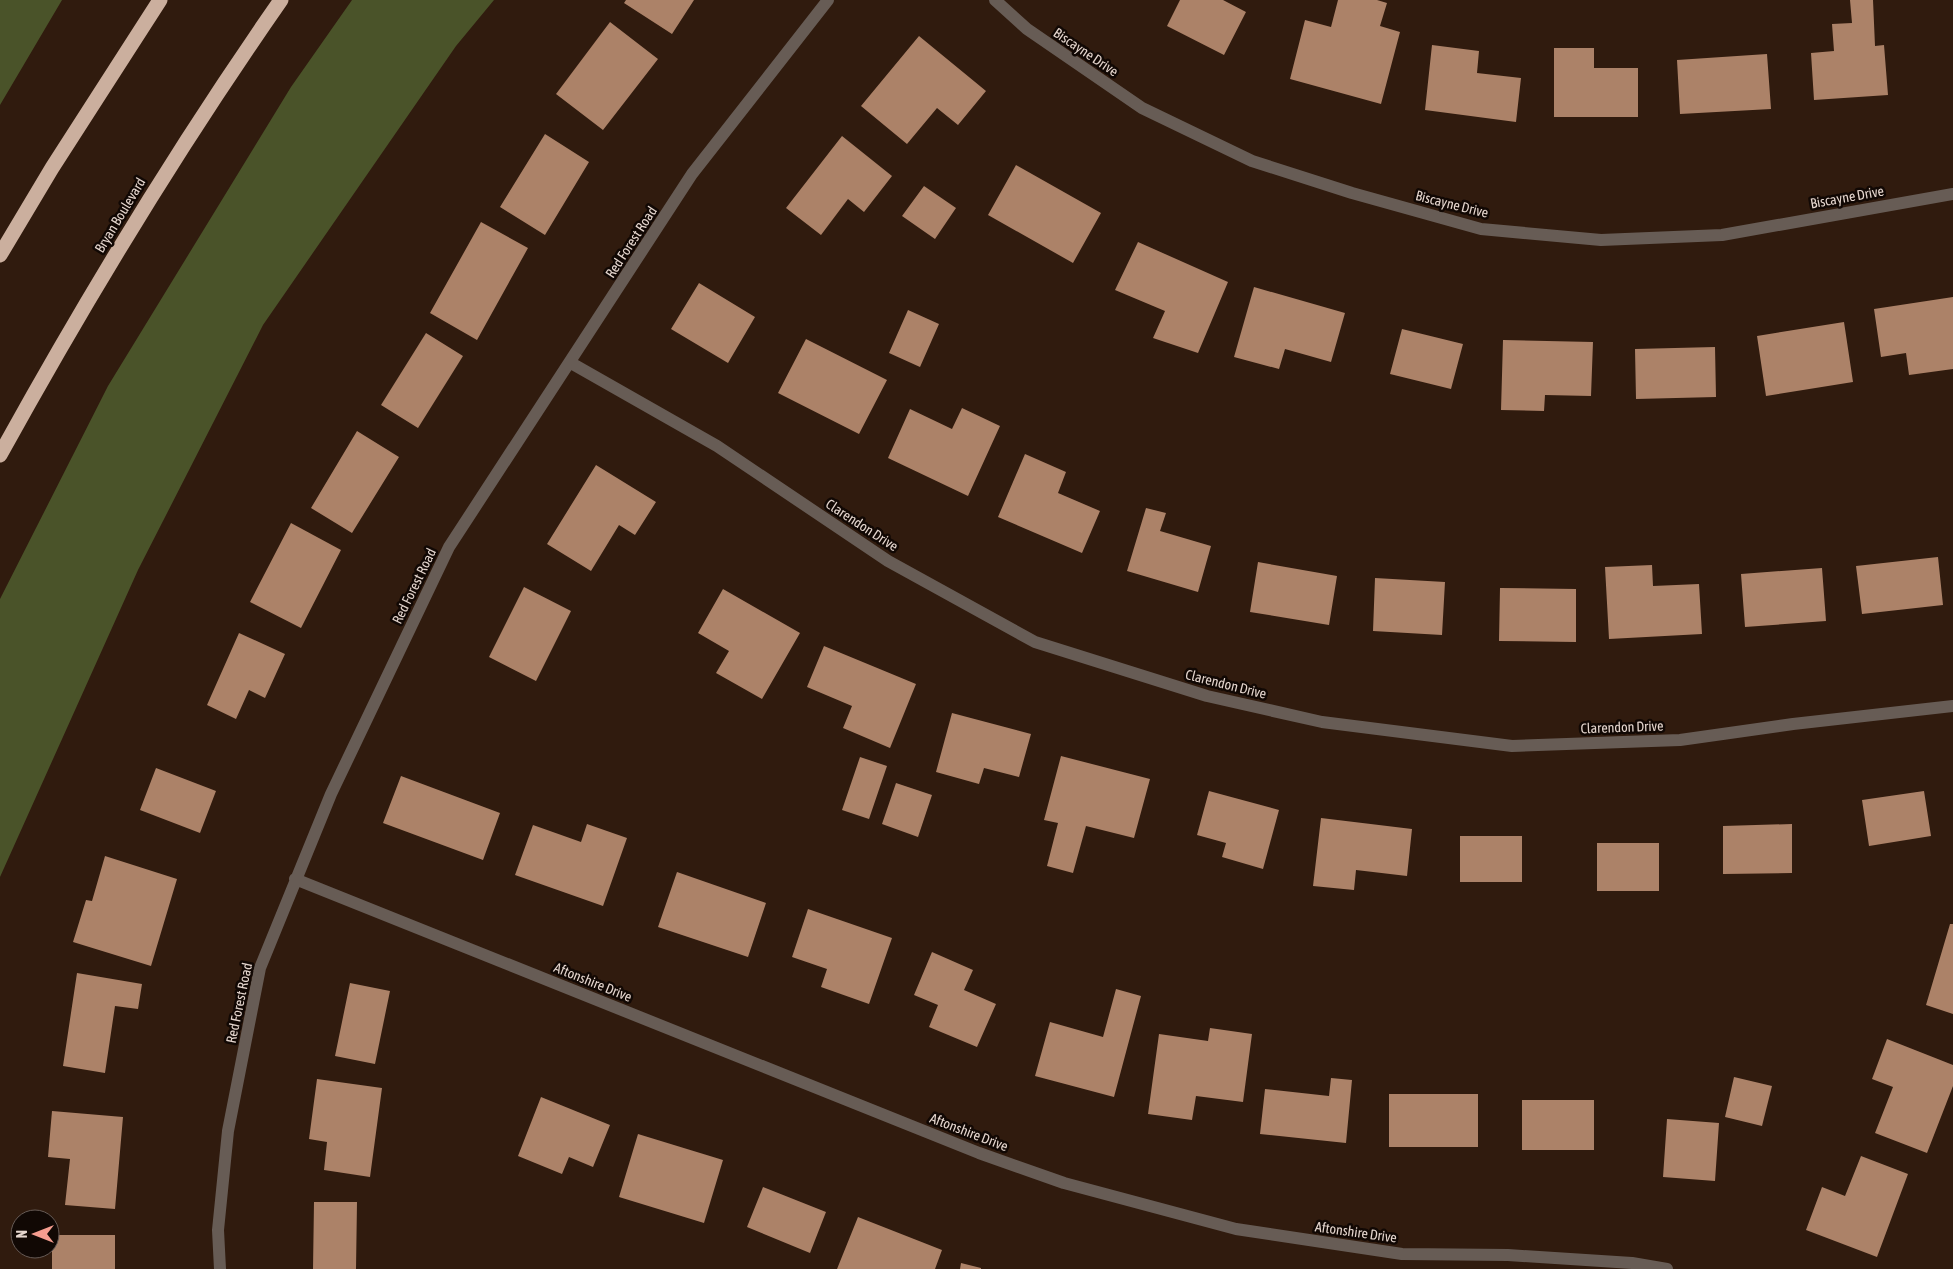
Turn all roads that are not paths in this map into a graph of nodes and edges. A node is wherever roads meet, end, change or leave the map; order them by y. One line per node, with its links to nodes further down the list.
1 (160, 0): 6 (highway)
2 (281, 0): 8 (highway, Bryan Boulevard)
3 (828, 0): 7 (street, Red Forest Road)
4 (995, 0): 5 (street, Biscayne Drive)
5 (1953, 194)
6 (0, 255)
7 (571, 362): 9 (street, Clarendon Drive); 10 (street, Red Forest Road)
8 (0, 455)
9 (1953, 706)
10 (295, 879): 11 (street, Red Forest Road); 12 (street, Aftonshire Drive)
11 (220, 1269)
12 (1667, 1269)

